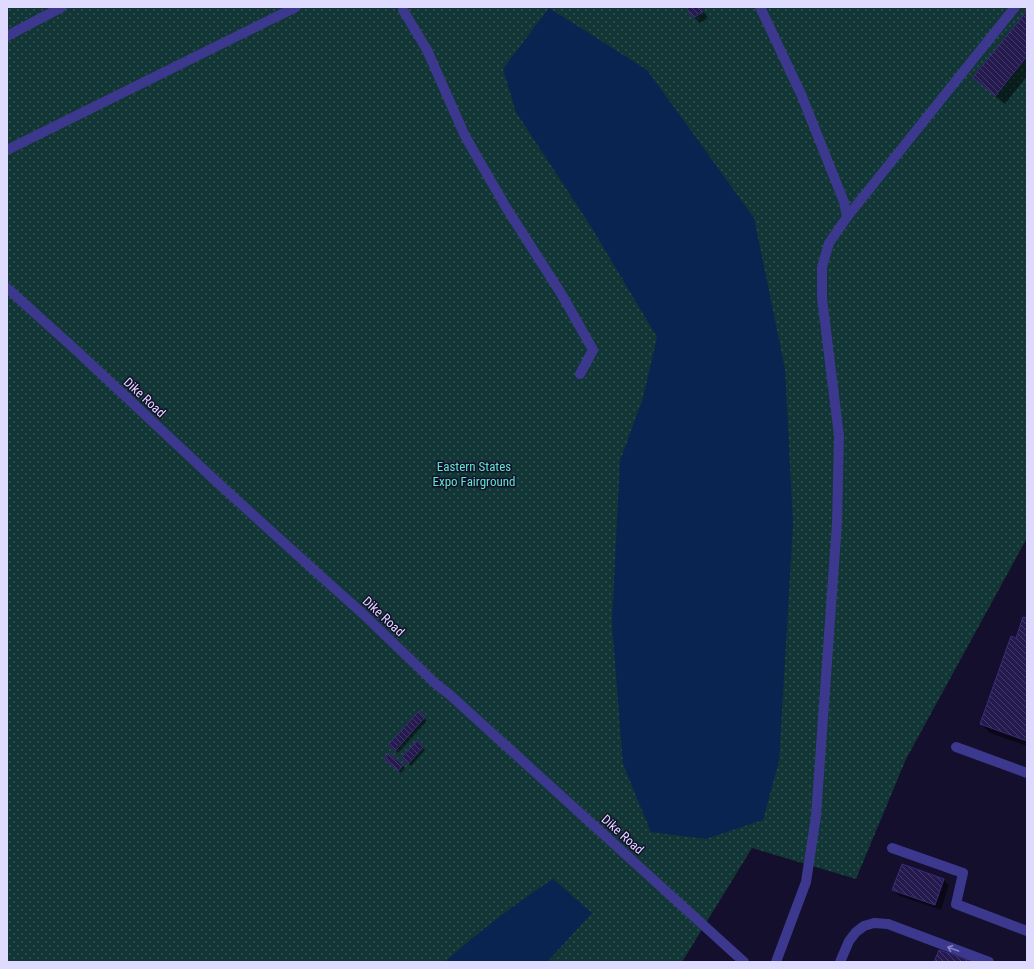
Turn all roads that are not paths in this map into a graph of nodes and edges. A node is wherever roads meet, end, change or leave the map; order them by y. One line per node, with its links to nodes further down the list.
1 (62, 7): 6 (lane)
2 (296, 7): 7 (lane)
3 (760, 7): 8 (lane)
4 (1015, 7): 8 (lane)
5 (403, 10): 10 (lane)
6 (7, 36)
7 (7, 150)
8 (847, 217): 16 (lane)
9 (7, 288): 15 (lane, Dike Road)
10 (580, 374)
11 (956, 747): 12 (lane)
12 (1027, 773)
13 (892, 848): 14 (lane)
14 (1027, 930)
15 (744, 962)
16 (776, 962)
17 (840, 962): 18 (lane, one-way to 17)
18 (989, 962)

